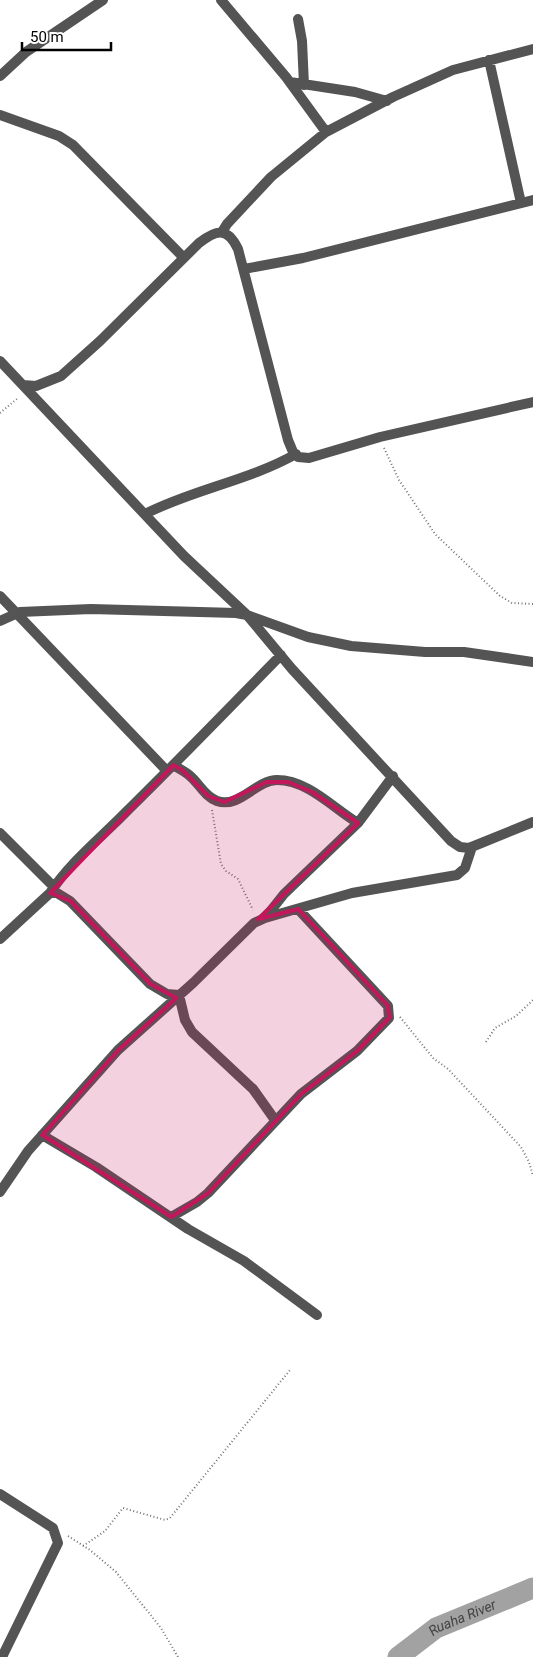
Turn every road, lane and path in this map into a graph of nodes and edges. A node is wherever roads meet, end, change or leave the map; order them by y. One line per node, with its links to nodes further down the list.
1 (103, 0): 6 (street)
2 (221, 0): 7 (street)
3 (298, 19): 8 (street)
4 (533, 49): 5 (street)
5 (489, 60): 9 (street); 13 (street)
6 (0, 76)
7 (290, 82): 8 (street); 11 (street)
8 (304, 85): 9 (street)
9 (387, 100): 11 (street)
10 (0, 115): 15 (street)
11 (326, 132): 14 (street)
12 (533, 200): 13 (street)
13 (521, 203): 16 (street)
14 (222, 232): 15 (street); 16 (street)
15 (184, 258): 18 (street)
16 (244, 269): 22 (street)
17 (0, 361): 18 (street)
18 (26, 388): 20 (path); 23 (street)
19 (533, 402): 21 (street)
20 (0, 413)
21 (380, 437): 22 (street); 25 (path)
22 (296, 454): 23 (street)
23 (145, 514): 27 (street)
24 (0, 596): 26 (street)
25 (533, 604)
26 (16, 613): 27 (street); 28 (street); 31 (street)
27 (247, 615): 29 (street); 30 (street)
28 (0, 621)
29 (281, 655): 31 (street); 32 (street)
30 (533, 662)
31 (169, 768): 33 (street); 38 (street)
32 (393, 776): 35 (street); 37 (street)
33 (208, 796): 35 (street); 40 (path)
34 (533, 822): 37 (street)
35 (358, 823): 40 (street)
36 (0, 833): 38 (street)
37 (472, 847): 39 (street)
38 (52, 890): 41 (street); 42 (street)
39 (298, 909): 40 (street); 44 (street)
40 (262, 919): 42 (street)
41 (0, 938)
42 (179, 995): 46 (street); 47 (street)
43 (533, 1000): 45 (path)
44 (390, 1010): 46 (street); 48 (path)
45 (486, 1042)
46 (275, 1120): 50 (street)
47 (42, 1135): 49 (street); 50 (street)
48 (533, 1176)
49 (0, 1192)
50 (171, 1217): 51 (street)
51 (317, 1315)
52 (290, 1370): 55 (path)
53 (0, 1494): 54 (street)
54 (54, 1531): 55 (path); 56 (street)
55 (84, 1546): 57 (path)
56 (2, 1657)
57 (178, 1657)

